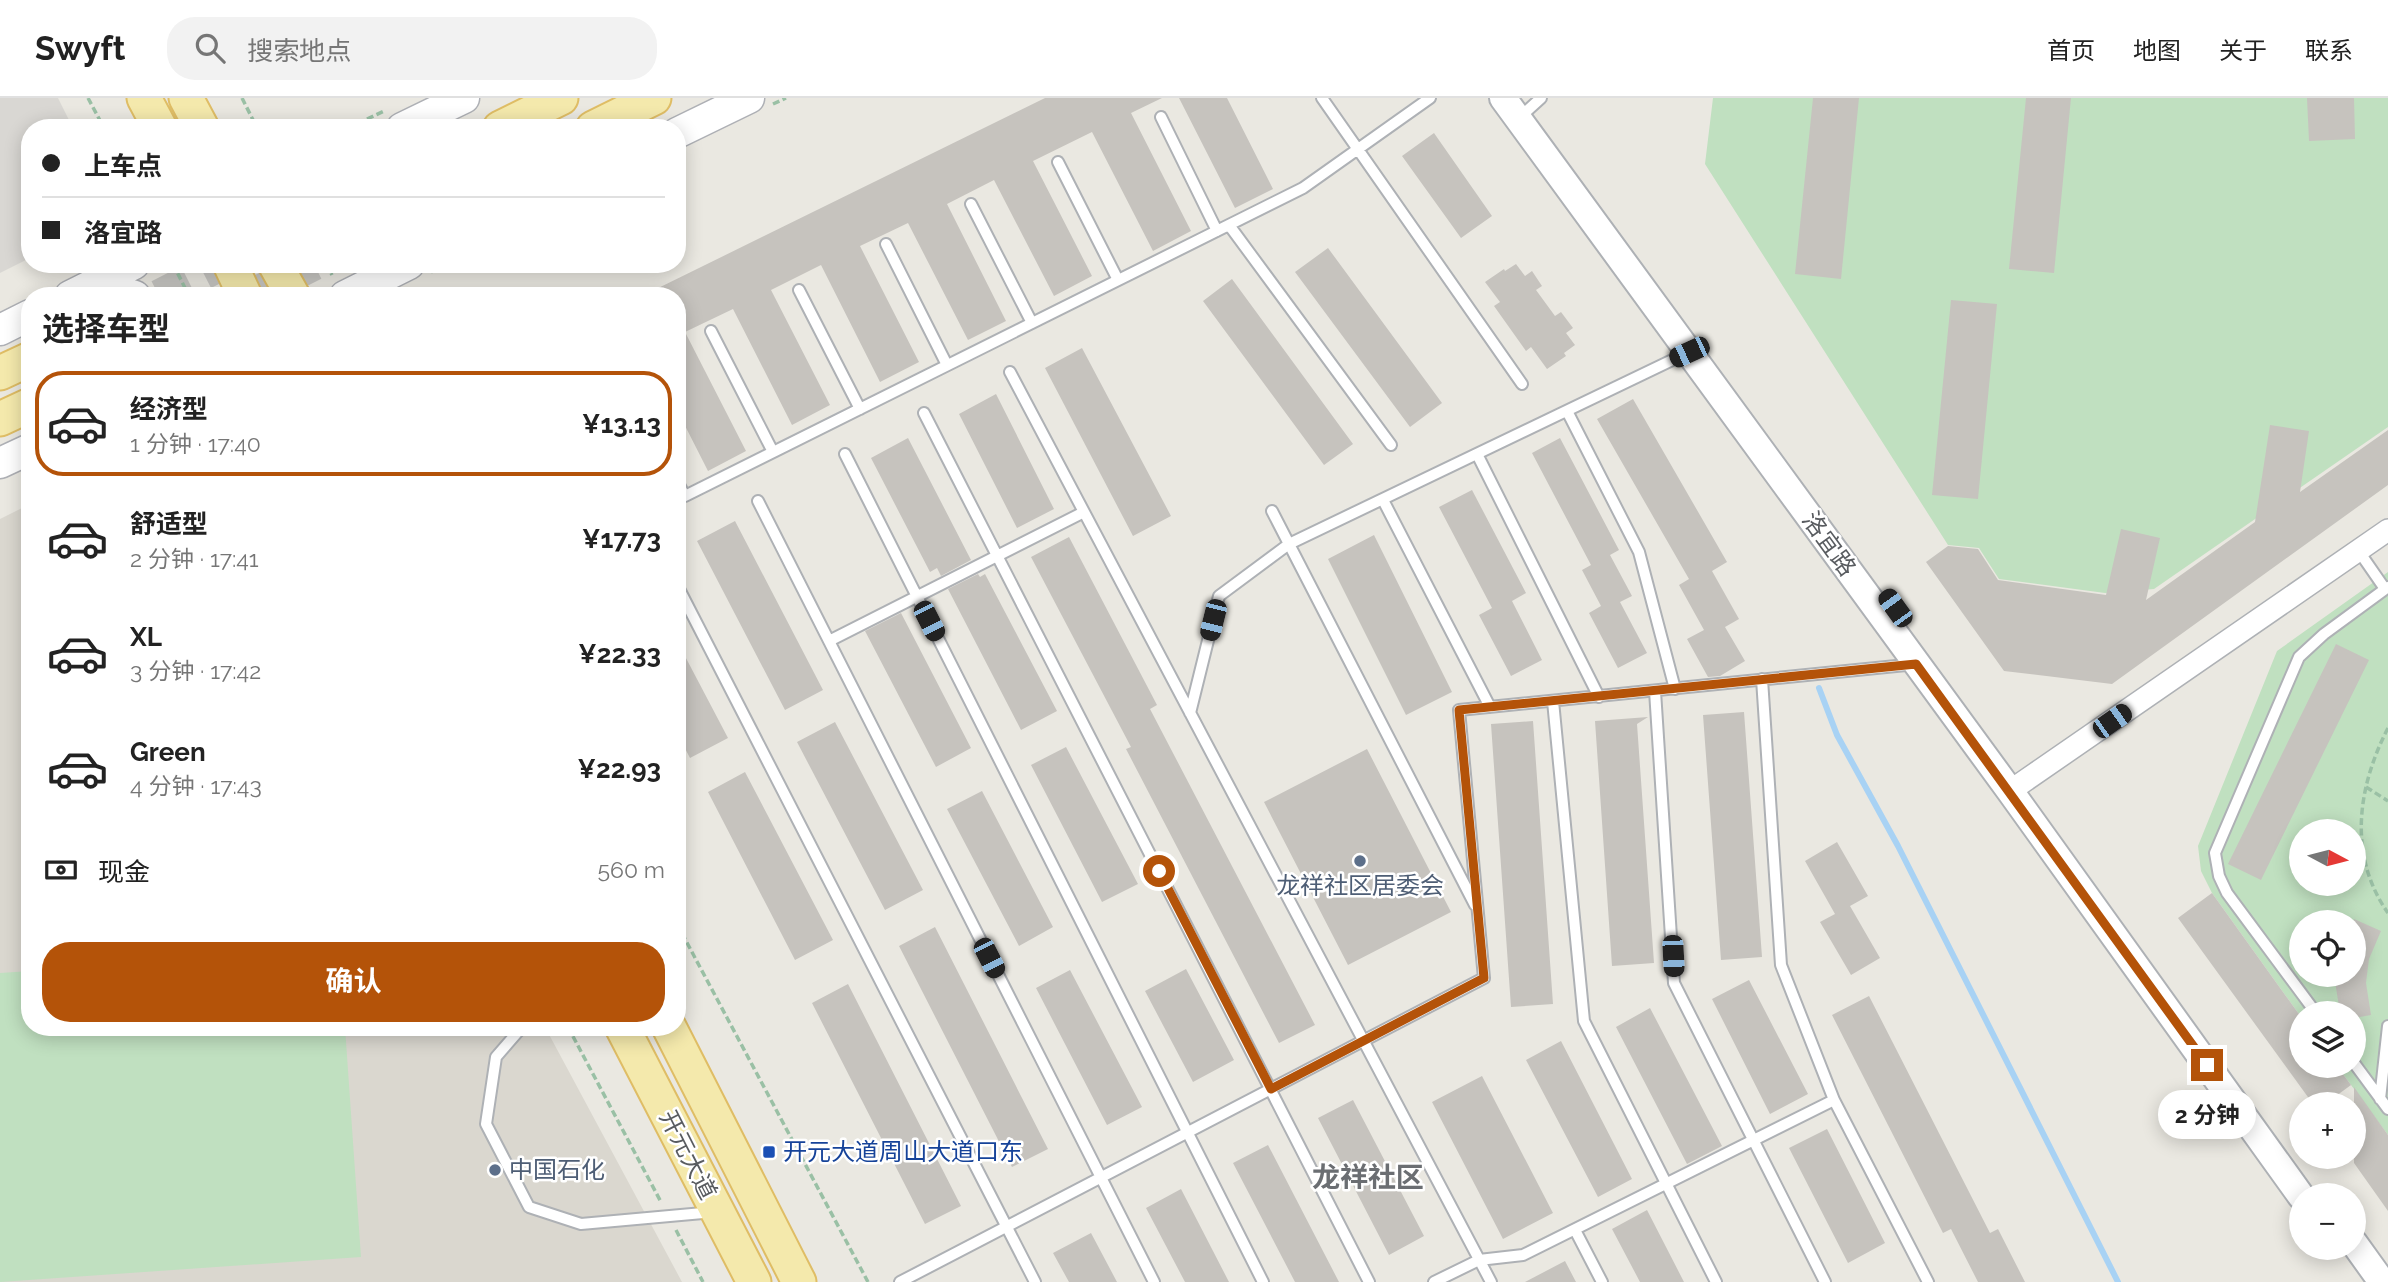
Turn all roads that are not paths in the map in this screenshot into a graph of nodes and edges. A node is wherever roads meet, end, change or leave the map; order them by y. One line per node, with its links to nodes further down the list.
1 (144, 98): 11 (main road)
2 (187, 98): 12 (main road)
3 (464, 98): 13 (main road)
4 (561, 98): 14 (main road)
5 (654, 98): 15 (main road)
6 (749, 98): 16 (main road)
7 (1322, 98): 17 (lane)
8 (1430, 98): 17 (lane)
9 (1523, 104): 33 (street, 洛宜路); 71 (street, 洛宜路)
10 (1161, 117): 21 (lane)
11 (155, 119)
12 (198, 119)
13 (394, 119)
14 (518, 119)
15 (611, 119)
16 (686, 129)
17 (1358, 149): 20 (lane); 38 (lane)
18 (1058, 162): 25 (lane)
19 (971, 204): 30 (lane)
20 (1230, 225): 21 (lane); 44 (lane)
21 (1217, 231): 25 (lane)
22 (886, 244): 35 (lane)
23 (116, 273): 26 (main road)
24 (391, 273): 27 (main road)
25 (1118, 280): 30 (lane)
26 (87, 287)
27 (363, 287)
28 (799, 290): 40 (lane)
29 (21, 320): 31 (main road)
30 (1032, 323): 35 (lane)
31 (0, 330)
32 (711, 331): 45 (lane)
33 (1689, 352): 41 (lane); 63 (street, 洛宜路)
34 (21, 363): 37 (main road)
35 (947, 365): 40 (lane)
36 (1010, 372): 54 (lane)
37 (0, 373)
38 (1522, 384)
39 (21, 409): 43 (main road)
40 (860, 409): 45 (lane)
41 (1567, 411): 48 (lane); 65 (lane)
42 (924, 413): 58 (lane)
43 (0, 419)
44 (1391, 445)
45 (773, 452): 50 (lane)
46 (21, 453): 49 (main road)
47 (845, 454): 60 (lane)
48 (1478, 454): 51 (lane); 67 (lane)
49 (0, 463)
50 (686, 496)
51 (1383, 499): 56 (lane); 69 (lane)
52 (758, 501): 62 (lane)
53 (1272, 511): 56 (lane)
54 (1084, 512): 58 (lane); 70 (lane)
55 (2388, 530): 57 (street)
56 (1289, 544): 70 (lane); 72 (lane)
57 (2358, 550): 59 (lane); 71 (street)
58 (997, 556): 60 (lane); 80 (lane)
59 (2387, 588): 73 (lane)
60 (917, 596): 62 (lane); 84 (lane)
61 (686, 603): 91 (lane)
62 (829, 641): 86 (lane)
63 (1916, 664): 64 (lane); 71 (street, 洛宜路)
64 (1762, 679): 65 (lane); 82 (lane)
65 (1675, 689): 66 (lane)
66 (1656, 691): 67 (lane); 85 (lane)
67 (1599, 697): 68 (lane)
68 (1553, 701): 69 (lane); 89 (lane)
69 (1490, 707): 72 (lane)
70 (1190, 713): 78 (lane)
71 (2016, 787): 87 (street, 洛宜路); 88 (street, 洛宜路)
72 (1478, 911): 78 (lane)
73 (2307, 1001)
74 (2388, 1026): 81 (lane)
75 (514, 1036): 90 (lane)
76 (627, 1036): 90 (main road, 开元大道)
77 (674, 1036): 97 (main road, 开元大道)
78 (1363, 1041): 80 (lane); 93 (lane)
79 (2365, 1078): 81 (lane)
80 (1271, 1089): 84 (lane); 102 (lane)
81 (2380, 1099): 83 (lane)
82 (1833, 1100): 85 (lane); 108 (lane)
83 (2388, 1109)
84 (1188, 1133): 86 (lane); 101 (lane)
85 (1753, 1140): 89 (lane); 107 (lane)
86 (1101, 1178): 91 (lane); 100 (lane)
87 (2292, 1183)
88 (2310, 1183)
89 (1667, 1184): 92 (lane); 106 (lane)
90 (717, 1212): 96 (main road, 开元大道)
91 (1007, 1227): 98 (lane); 99 (lane)
92 (1574, 1230): 93 (lane); 105 (lane)
93 (1479, 1260): 103 (lane); 104 (lane)
94 (2347, 1260): 109 (street)
95 (2366, 1260): 110 (street)
96 (754, 1282)
97 (799, 1282)
98 (900, 1282)
99 (1035, 1282)
100 (1154, 1282)
101 (1263, 1282)
102 (1369, 1282)
103 (1434, 1282)
104 (1491, 1282)
105 (1602, 1282)
106 (1716, 1282)
107 (1825, 1282)
108 (1928, 1282)
109 (2363, 1282)
110 (2382, 1282)

